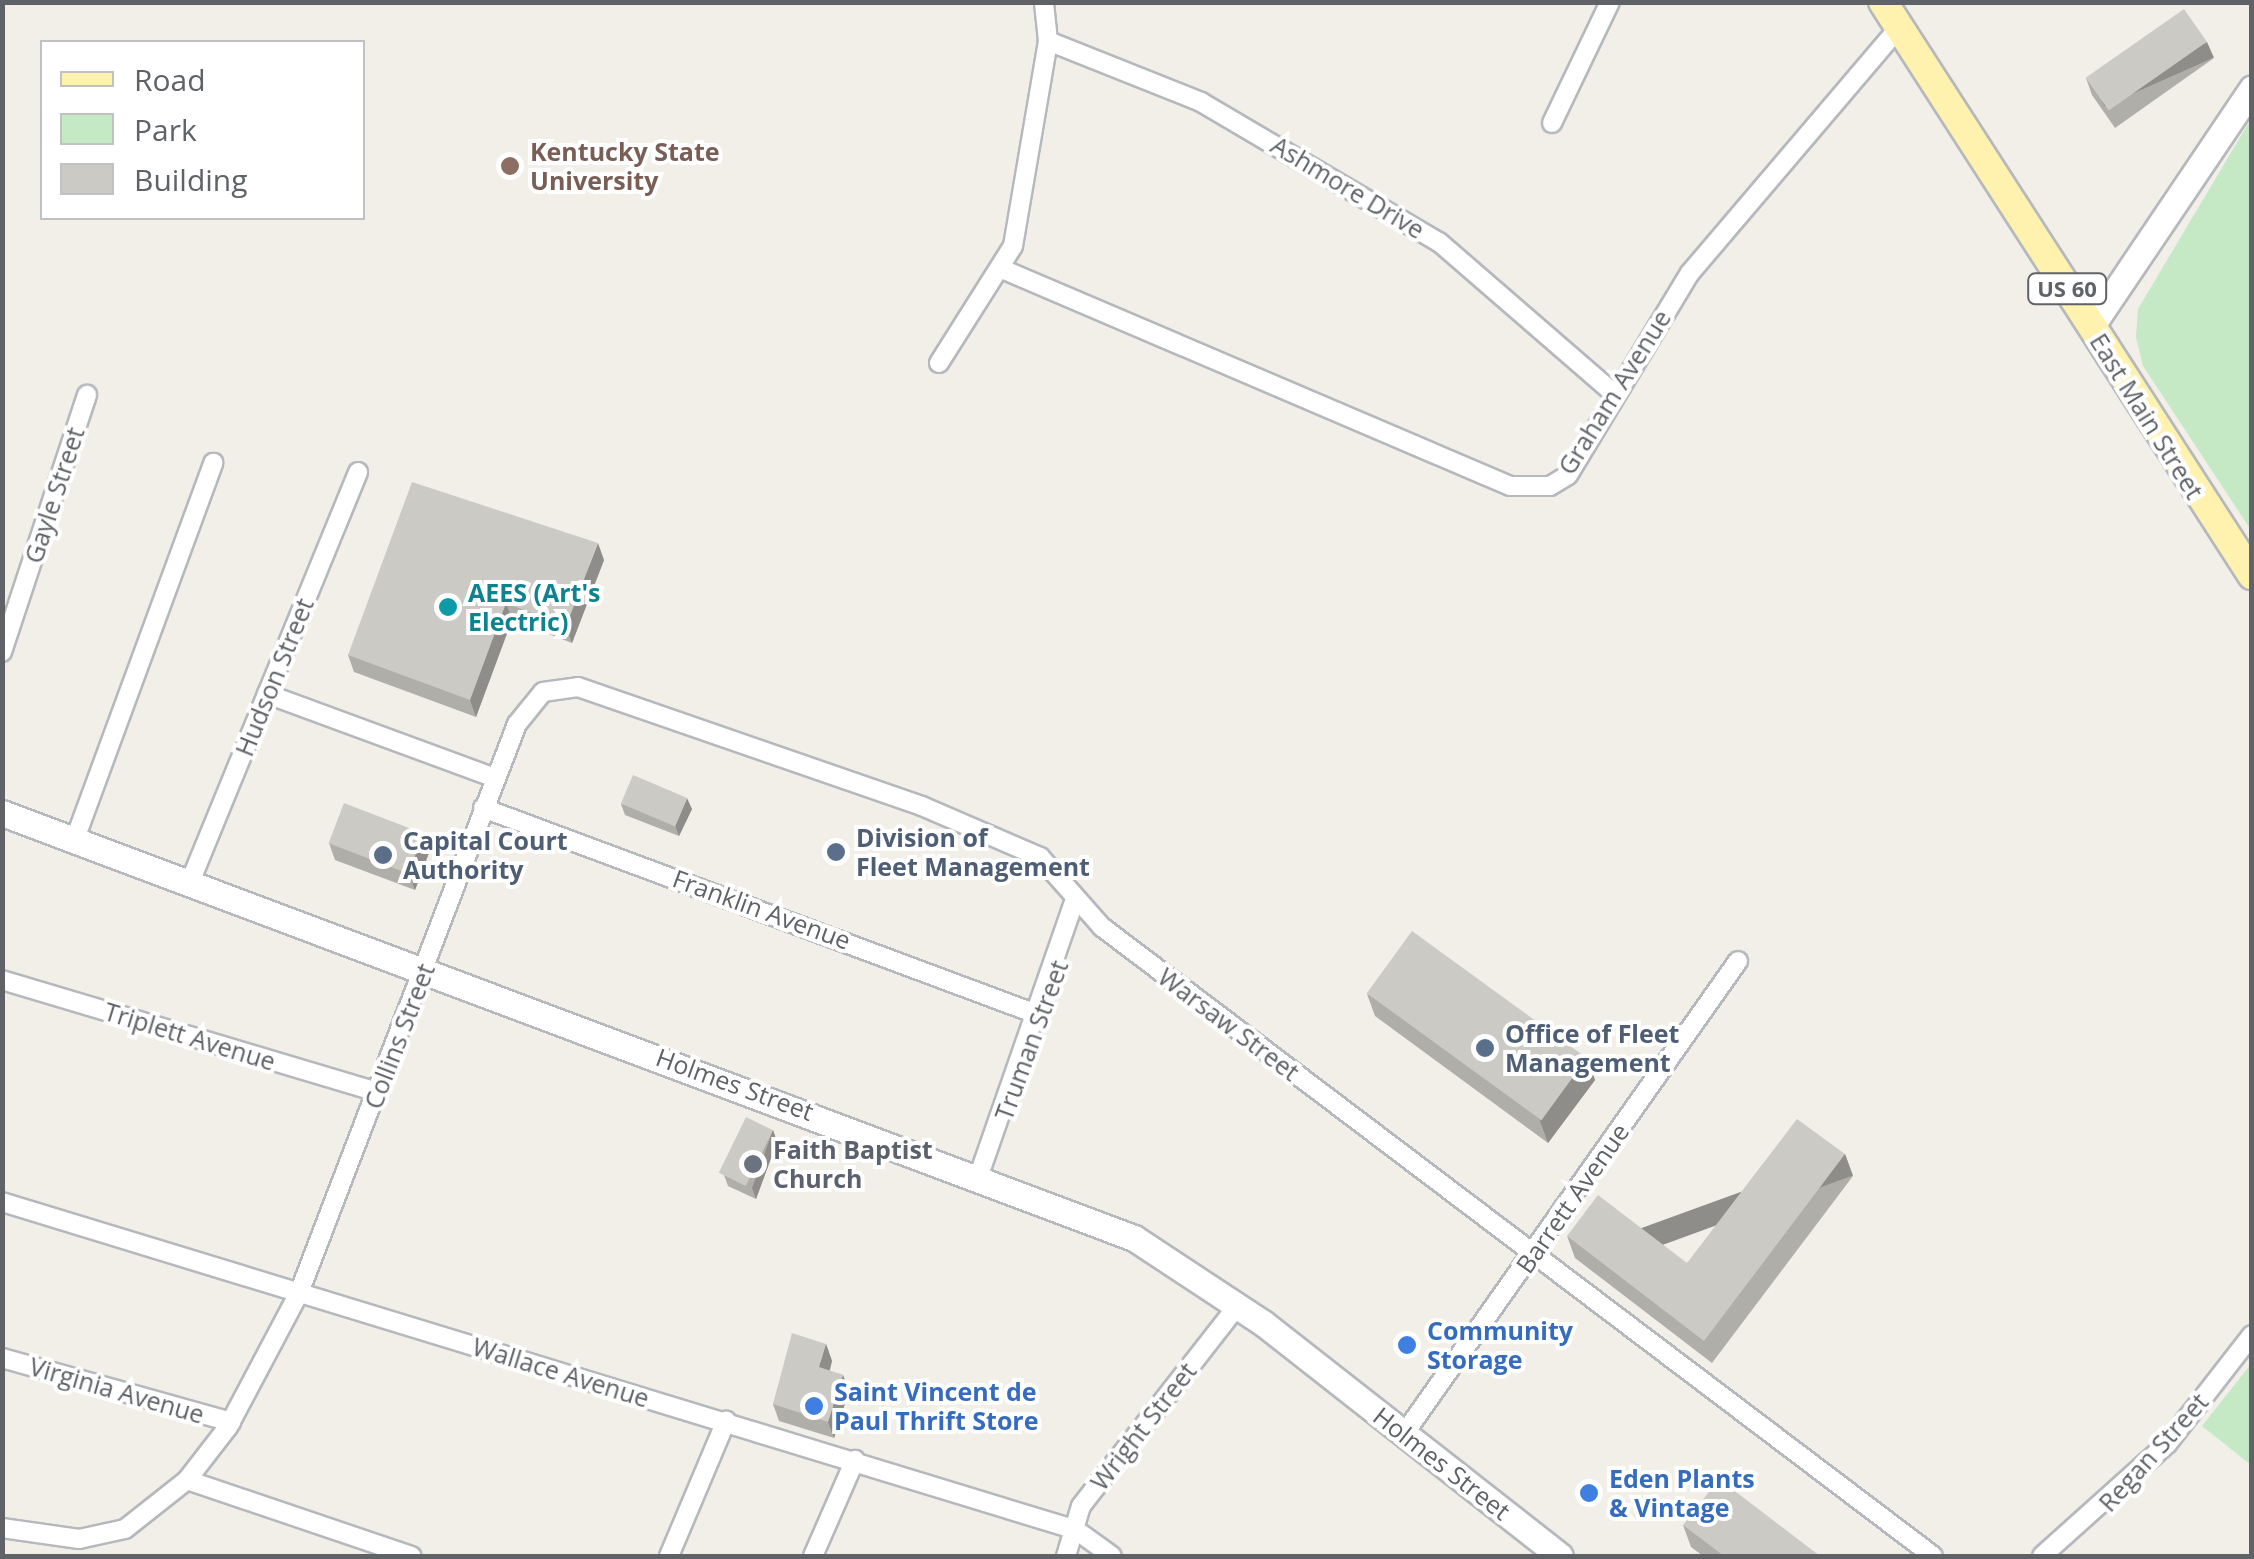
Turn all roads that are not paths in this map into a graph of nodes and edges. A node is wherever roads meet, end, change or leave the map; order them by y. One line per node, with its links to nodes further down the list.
1 (1044, 2): 4 (street)
2 (1610, 2): 6 (street)
3 (1892, 14): 8 (main road, East Main Street / US 60); 10 (street, Graham Avenue)
4 (1048, 40): 7 (street); 10 (street, Ashmore Drive)
5 (2252, 88): 8 (main road)
6 (1552, 123)
7 (1002, 269): 9 (street); 10 (street, Graham Avenue)
8 (2090, 327): 14 (main road, East Main Street / US 60)
9 (938, 363)
10 (1610, 391)
11 (88, 395): 15 (street, Gayle Street)
12 (213, 462): 20 (street)
13 (358, 472): 16 (street, Hudson Street)
14 (2252, 575)
15 (2, 652)
16 (267, 694): 17 (street); 21 (street, Hudson Street)
17 (493, 777): 18 (street, Collins Street); 22 (street, Warsaw Street)
18 (483, 808): 24 (street, Collins Street); 26 (street, Franklin Avenue)
19 (2, 812): 20 (main road, Holmes Street)
20 (74, 839): 21 (main road, Holmes Street)
21 (190, 882): 24 (main road, Holmes Street)
22 (1074, 902): 26 (street, Truman Street); 30 (street, Warsaw Street)
23 (1738, 960): 30 (street, Barrett Avenue)
24 (426, 969): 27 (street, Collins Street); 28 (main road, Holmes Street)
25 (2, 980): 27 (street, Triplett Avenue)
26 (1039, 1015): 28 (street, Truman Street)
27 (378, 1092): 31 (street, Collins Street)
28 (979, 1175): 32 (main road, Holmes Street)
29 (2, 1202): 31 (street, Wallace Avenue)
30 (1535, 1252): 37 (street, Barrett Avenue); 50 (street, Warsaw Street)
31 (299, 1293): 35 (street, Wallace Avenue); 36 (street, Collins Street)
32 (1238, 1305): 37 (main road, Holmes Street); 41 (street, Wright Street)
33 (2252, 1335): 51 (street, Regan Street)
34 (2, 1358): 36 (street, Virginia Avenue)
35 (726, 1421): 38 (street, Wallace Avenue); 45 (street)
36 (231, 1422): 39 (street, Collins Street)
37 (1404, 1434): 49 (main road, Holmes Street)
38 (855, 1460): 41 (street, Wallace Avenue); 46 (street)
39 (187, 1480): 42 (street, Collins Street); 44 (street)
40 (2, 1528): 42 (street, Collins Street)
41 (1076, 1530): 47 (street, Wright Street); 48 (street, Wallace Avenue)
42 (56, 1536): 43 (street)
43 (76, 1556)
44 (411, 1556)
45 (669, 1556)
46 (813, 1556)
47 (1066, 1556)
48 (1112, 1556)
49 (1560, 1556)
50 (1933, 1556)
51 (2042, 1556)

